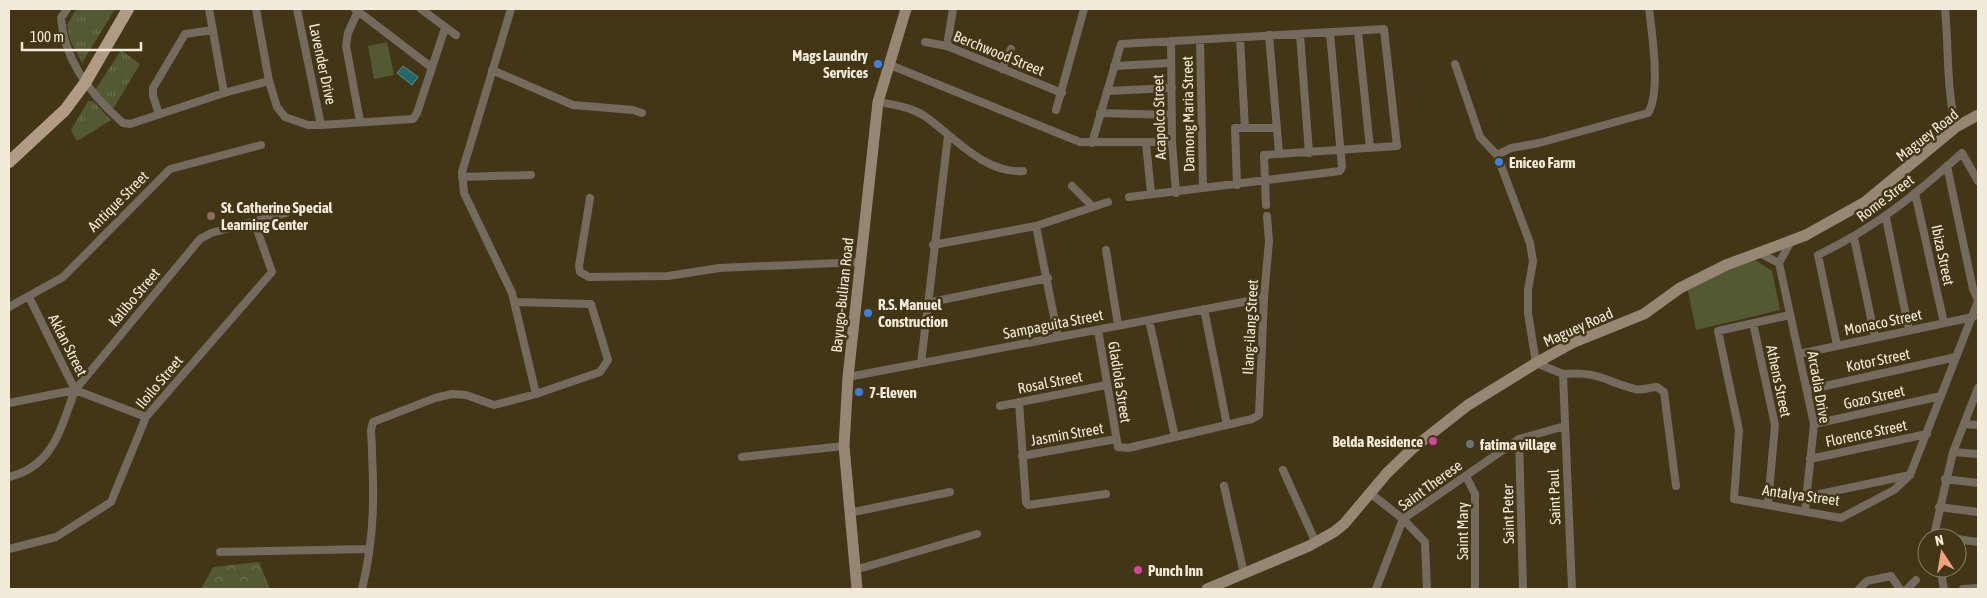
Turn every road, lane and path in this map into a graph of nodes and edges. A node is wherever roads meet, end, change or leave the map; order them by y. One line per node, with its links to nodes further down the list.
1 (67, 9): 35 (street)
2 (128, 9): 35 (main road)
3 (209, 9): 15 (street)
4 (256, 9): 34 (street)
5 (297, 9): 48 (street, Lavender Drive)
6 (421, 9): 14 (street)
7 (511, 9): 33 (street)
8 (906, 9): 29 (street, Bayugo-Buliran Road)
9 (953, 9): 25 (street)
10 (1084, 9): 39 (street)
11 (1649, 9): 61 (street)
12 (1945, 9): 49 (street)
13 (357, 10): 30 (street); 47 (street)
14 (446, 28): 18 (street); 30 (street)
15 (213, 30): 38 (street); 44 (street)
16 (1358, 32): 17 (street); 57 (street); 57 (street)
17 (1330, 33): 20 (street); 58 (street)
18 (456, 35)
19 (1269, 35): 20 (street); 21 (street); 51 (street)
20 (1300, 35): 59 (street)
21 (1240, 38): 22 (street); 50 (street)
22 (1200, 40): 23 (street); 71 (street, Damong Maria Street)
23 (1171, 41): 27 (street, Acapolco Street); 31 (street)
24 (924, 42): 25 (street, Berchwood Street)
25 (947, 46): 32 (street, Berchwood Street)
26 (1011, 49): 32 (street)
27 (1171, 63): 31 (street); 36 (street, Acapolco Street)
28 (1455, 64): 61 (street)
29 (890, 65): 40 (street, Bayugo-Buliran Road); 54 (street)
30 (431, 66): 47 (street)
31 (1114, 66): 37 (street)
32 (1002, 69): 39 (street, Berchwood Street)
33 (492, 70): 42 (street); 66 (street)
34 (269, 81): 38 (street); 48 (street)
35 (85, 83): 44 (street); 62 (main road)
36 (1172, 88): 37 (street); 45 (street, Acapolco Street)
37 (1107, 91): 43 (street)
38 (224, 93): 44 (street)
39 (1062, 93): 41 (street)
40 (878, 102): 52 (street); 90 (street, Bayugo-Buliran Road)
41 (1056, 110)
42 (642, 113)
43 (1100, 113): 45 (street); 54 (street)
44 (159, 114)
45 (1172, 114): 53 (street, Acapolco Street)
46 (1977, 118): 49 (street, Maguey Road)
47 (360, 122): 48 (street)
48 (321, 125)
49 (1956, 127): 86 (street, Maguey Road)
50 (1245, 128): 51 (street); 69 (street)
51 (1277, 128): 60 (street)
52 (948, 136): 64 (street); 87 (street)
53 (1172, 142): 55 (street); 73 (street, Acapolco Street)
54 (1092, 143): 55 (street)
55 (1146, 143): 72 (street)
56 (261, 145): 93 (street, Antique Street)
57 (1370, 148): 58 (street)
58 (1340, 150): 59 (street); 67 (street)
59 (1309, 152): 60 (street)
60 (1279, 153): 67 (street)
61 (1497, 155): 113 (street)
62 (9, 162)
63 (1947, 166): 68 (street, Rome Street); 74 (street, Rome Street); 95 (street)
64 (1023, 171)
65 (531, 175): 66 (street)
66 (462, 177): 96 (street)
67 (1266, 179): 69 (street); 78 (street)
68 (1978, 181)
69 (1237, 185): 71 (street)
70 (1072, 186): 79 (street)
71 (1203, 188): 73 (street)
72 (1151, 193): 73 (street); 75 (street)
73 (1176, 193)
74 (1915, 194): 82 (street, Rome Street); 104 (street, Ibiza Street)
75 (1129, 197)
76 (590, 198): 90 (street)
77 (1108, 202): 79 (street)
78 (1266, 205)
79 (1093, 207): 84 (street)
80 (286, 213): 83 (street, Kalibo Street)
81 (1267, 216): 94 (street, Ilang-ilang Street)
82 (1886, 218): 85 (street, Rome Street); 107 (street)
83 (254, 221): 119 (street, Kalibo Street); 127 (street, Iloilo Street)
84 (1036, 226): 87 (street); 92 (street)
85 (1854, 238): 109 (street); 110 (street, Rome Street)
86 (1790, 243): 89 (street, Maguey Road); 91 (street)
87 (933, 246): 97 (street)
88 (1106, 250): 105 (street)
89 (1759, 253): 91 (street); 113 (street, Maguey Road)
90 (862, 262): 116 (street, Bayugo-Buliran Road)
91 (1780, 266): 100 (street, Arcadia Drive)
92 (1048, 278): 97 (street); 108 (street)
93 (29, 297): 98 (street, Antique Street); 119 (street, Aklan Street)
94 (1264, 298): 99 (street, Sampaguita Street); 130 (street, Ilang-ilang Street)
95 (1978, 300): 101 (street, Antalya Street)
96 (515, 302): 121 (street); 121 (street)
97 (927, 303): 114 (street)
98 (9, 307)
99 (1204, 309): 102 (street, Sampaguita Street); 130 (street)
100 (1790, 315): 103 (street, Antalya Street); 111 (street, Arcadia Drive)
101 (1972, 317): 104 (street, Monaco Street); 112 (street, Antalya Street)
102 (1150, 320): 105 (street, Sampaguita Street); 134 (street)
103 (1753, 323): 155 (street, Athens Street); 155 (street, Antalya Street)
104 (1944, 323): 107 (street, Monaco Street)
105 (1118, 325): 106 (street, Sampaguita Street)
106 (1098, 330): 108 (street, Sampaguita Street); 117 (street, Gladiola Street)
107 (1909, 330): 109 (street, Monaco Street)
108 (1058, 337): 114 (street, Sampaguita Street)
109 (1875, 337): 110 (street, Monaco Street)
110 (1838, 345): 111 (street, Monaco Street)
111 (1799, 354): 120 (street, Arcadia Drive)
112 (1956, 357): 120 (street, Kotor Street); 122 (street, Antalya Street)
113 (1536, 363): 115 (street); 152 (street, Maguey Road)
114 (921, 364): 116 (street, Sampaguita Street)
115 (1563, 374): 131 (street, Saint Paul); 150 (street)
116 (848, 377): 137 (street, Bayugo-Buliran Road)
117 (1106, 385): 124 (street, Rosal Street); 136 (street, Gladiola Street)
118 (1978, 388): 123 (street)
119 (75, 390): 125 (street); 127 (street, Aklan Street); 146 (street)
120 (1806, 390): 128 (street, Arcadia Drive)
121 (536, 394): 165 (street)
122 (1941, 396): 128 (street, Gozo Street); 133 (street, Antalya Street)
123 (1976, 397): 129 (street)
124 (1019, 402): 126 (street, Rosal Street); 140 (street)
125 (9, 403)
126 (1000, 406)
127 (146, 417): 164 (street, Iloilo Street)
128 (1814, 424): 142 (street, Arcadia Drive)
129 (1964, 424): 132 (street); 138 (street)
130 (1227, 425): 134 (street)
131 (1565, 426): 135 (street, Saint Therese); 178 (street, Saint Paul)
132 (1978, 426)
133 (1927, 434): 142 (street, Florence Street); 144 (street, Antalya Street)
134 (1174, 436): 136 (street)
135 (1519, 439): 145 (street, Saint Therese); 177 (street, Saint Peter)
136 (1116, 440): 140 (street, Jasmin Street)
137 (844, 446): 141 (street); 159 (street, Bayugo-Buliran Road)
138 (1953, 452): 139 (street); 147 (street)
139 (1978, 454)
140 (1022, 456): 153 (street)
141 (742, 457)
142 (1810, 459): 154 (street, Arcadia Drive)
143 (1283, 470): 163 (street)
144 (1910, 475): 154 (street); 157 (street, Antalya Street)
145 (1466, 476): 160 (street, Saint Therese); 176 (street, Saint Mary)
146 (9, 477)
147 (1945, 479): 148 (street); 156 (street)
148 (1978, 484)
149 (1224, 486): 168 (street)
150 (1676, 486)
151 (950, 492): 159 (street)
152 (1370, 493): 160 (street); 163 (street, Maguey Road)
153 (1106, 494)
154 (1806, 497): 157 (street, Arcadia Drive)
155 (1768, 504): 157 (street, Antalya Street)
156 (1939, 507): 158 (street); 161 (street)
157 (1805, 511)
158 (1978, 512)
159 (849, 513): 167 (street, Bayugo-Buliran Road)
160 (1403, 519): 174 (street, Saint Therese); 175 (street)
161 (1935, 528)
162 (977, 534): 167 (street)
163 (1316, 543): 168 (street, Maguey Road)
164 (9, 549)
165 (370, 549): 166 (street); 171 (street)
166 (220, 552)
167 (855, 570): 172 (street, Bayugo-Buliran Road)
168 (1244, 573): 173 (street, Maguey Road)
169 (1916, 580): 181 (street)
170 (1978, 588): 182 (street)
171 (362, 589)
172 (857, 589)
173 (1207, 589)
174 (1376, 589)
175 (1427, 589)
176 (1475, 589)
177 (1523, 589)
178 (1572, 589)
179 (1859, 589): 180 (street)
180 (1900, 589)
181 (1907, 589)
182 (1963, 589)

